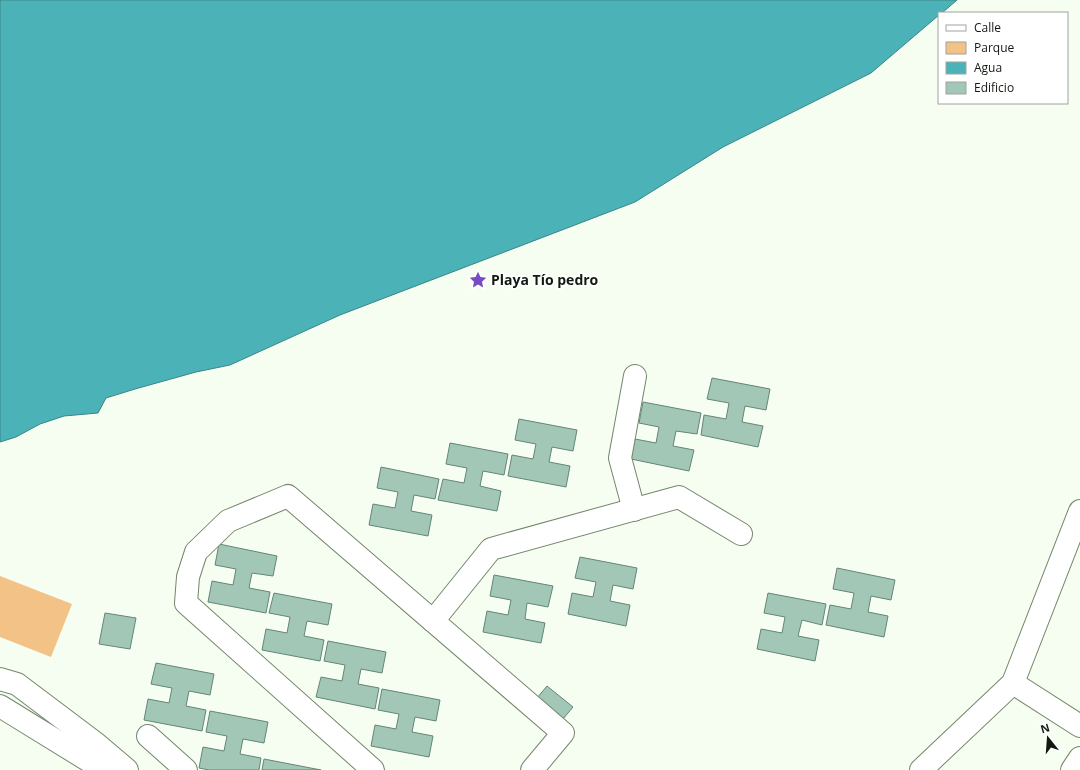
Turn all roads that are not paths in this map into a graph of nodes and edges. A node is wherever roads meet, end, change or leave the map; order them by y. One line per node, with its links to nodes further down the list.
1 (635, 376): 2 (street)
2 (634, 510): 4 (street); 5 (street)
3 (1080, 510): 7 (street)
4 (741, 534)
5 (433, 621): 15 (street); 16 (street)
6 (0, 679): 13 (street)
7 (1013, 683): 9 (street); 17 (street)
8 (0, 706): 12 (street)
9 (1080, 726)
10 (148, 736): 14 (street)
11 (1080, 758): 18 (street)
12 (101, 770)
13 (127, 770)
14 (186, 770)
15 (374, 770)
16 (532, 770)
17 (921, 770)
18 (1072, 770)

